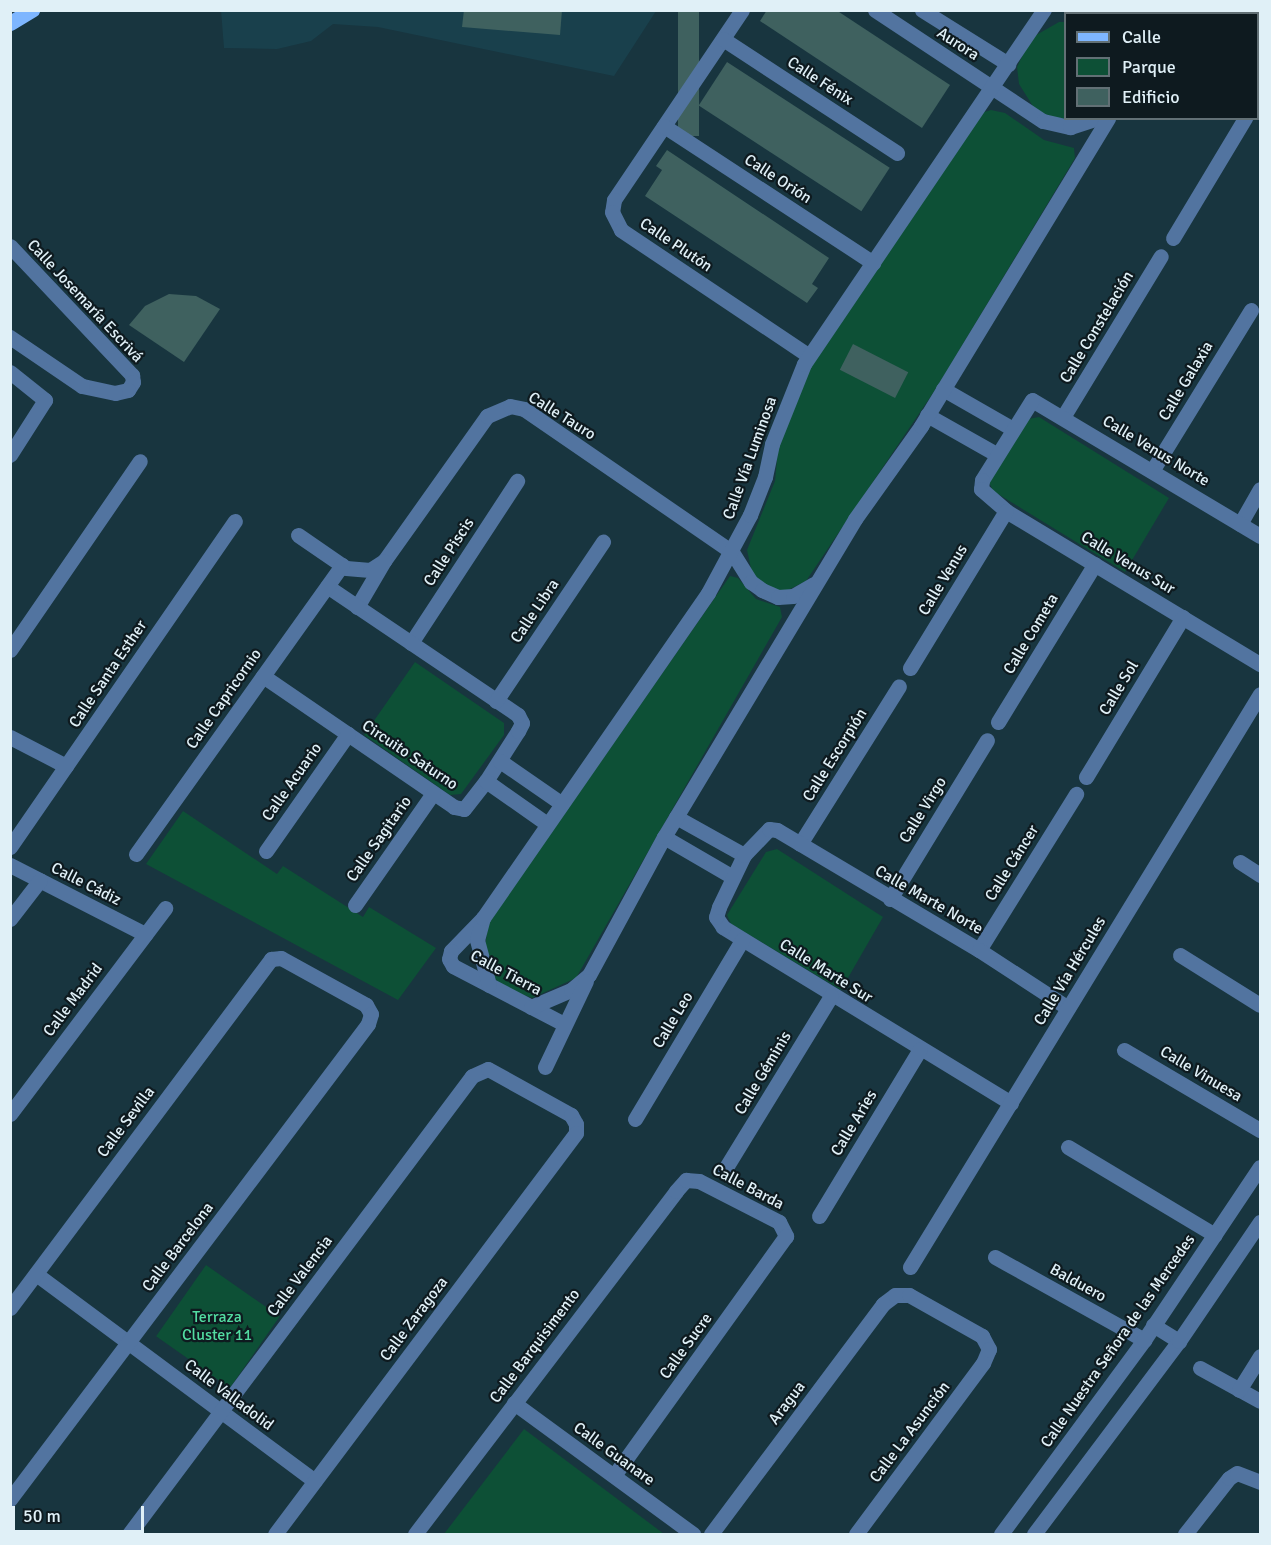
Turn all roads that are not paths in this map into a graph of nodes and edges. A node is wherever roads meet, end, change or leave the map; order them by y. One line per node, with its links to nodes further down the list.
1 (742, 10): 7 (street, Calle Plutón)
2 (875, 10): 9 (street, Aurora)
3 (922, 10): 8 (street, Aurora)
4 (29, 11): 6 (main road)
5 (1045, 11): 8 (street, Calle Vía Luminosa)
6 (10, 23)
7 (723, 39): 13 (street, Calle Plutón); 14 (street, Calle Fénix)
8 (1008, 64): 9 (street, Calle Vía Luminosa)
9 (992, 87): 10 (street, Aurora); 18 (street, Calle Vía Luminosa)
10 (1088, 120)
11 (1107, 120): 23 (street)
12 (1244, 120): 15 (street)
13 (664, 126): 18 (street, Calle Orión); 21 (street, Calle Plutón)
14 (897, 153)
15 (1173, 238)
16 (10, 246): 20 (street, Calle Josemaría Escrivá)
17 (1161, 256): 25 (street, Calle Constelación)
18 (873, 263): 21 (street, Calle Vía Luminosa)
19 (1251, 310): 30 (street, Calle Galaxia)
20 (10, 337)
21 (809, 356): 39 (street, Calle Vía Luminosa)
22 (10, 372): 28 (street)
23 (944, 389): 24 (street); 26 (street)
24 (927, 416): 27 (street); 43 (street)
25 (1063, 417): 26 (street, Calle Venus Norte); 30 (street, Calle Venus Norte)
26 (1011, 428): 27 (street)
27 (996, 453): 33 (street, Calle Venus Sur)
28 (10, 455)
29 (140, 461): 48 (street)
30 (1152, 471): 35 (street, Calle Venus Norte)
31 (517, 481): 47 (street, Calle Piscis)
32 (1260, 489): 35 (street)
33 (1006, 511): 41 (street, Calle Venus Sur); 50 (street, Calle Venus)
34 (234, 521): 60 (street, Calle Santa Esther)
35 (1240, 524): 37 (street, Calle Venus Norte)
36 (298, 535): 42 (street)
37 (1260, 536)
38 (603, 542): 54 (street, Calle Libra)
39 (732, 552): 40 (street, Calle Tauro); 43 (street); 65 (street, Calle Vía Luminosa)
40 (384, 561): 42 (street); 45 (street, Calle Tauro)
41 (1095, 564): 46 (street, Calle Venus Sur); 55 (street, Calle Cometa)
42 (342, 565): 44 (street, Calle Capricornio)
43 (818, 580): 66 (street)
44 (327, 586): 45 (street, Circuito Saturno); 51 (street, Calle Capricornio)
45 (357, 607): 47 (street, Circuito Saturno)
46 (1183, 617): 49 (street, Calle Venus Sur); 61 (street, Calle Sol)
47 (411, 643): 54 (street, Circuito Saturno)
48 (10, 650)
49 (1260, 664)
50 (910, 668)
51 (263, 676): 56 (street, Circuito Saturno); 73 (street, Calle Capricornio)
52 (899, 686): 70 (street, Calle Escorpión)
53 (1260, 694): 94 (street, Calle Vía Hércules)
54 (496, 700): 59 (street, Circuito Saturno)
55 (998, 722)
56 (348, 734): 63 (street, Circuito Saturno); 72 (street, Calle Acuario)
57 (10, 737): 60 (street)
58 (987, 740): 80 (street, Calle Virgo)
59 (500, 760): 62 (street, Circuito Saturno); 65 (street)
60 (66, 766): 71 (street, Calle Santa Esther)
61 (1086, 777)
62 (486, 781): 63 (street, Circuito Saturno); 67 (street)
63 (433, 793): 81 (street, Calle Sagitario)
64 (1076, 794): 87 (street, Calle Cáncer)
65 (562, 804): 67 (street, Calle Vía Luminosa)
66 (676, 817): 69 (street); 74 (street)
67 (548, 824): 83 (street, Calle Vía Luminosa)
68 (769, 829): 70 (street, Calle Marte Norte); 74 (street, Calle Marte Sur)
69 (664, 837): 78 (street); 89 (street)
70 (800, 844): 80 (street, Calle Marte Norte)
71 (10, 847)
72 (266, 851)
73 (136, 854)
74 (744, 855): 78 (street, Calle Marte Sur)
75 (1240, 862): 77 (street)
76 (10, 865): 79 (street, Calle Cádiz)
77 (1260, 875)
78 (731, 876): 86 (street, Calle Marte Sur)
79 (40, 880): 84 (street); 85 (street, Calle Cádiz)
80 (890, 899): 87 (street, Calle Marte Norte)
81 (355, 905)
82 (165, 908): 85 (street, Calle Madrid)
83 (483, 918): 90 (street, Calle Vía Luminosa); 90 (street, Calle Tierra)
84 (10, 919)
85 (145, 934): 101 (street, Calle Madrid)
86 (742, 940): 91 (street, Calle Marte Sur); 102 (street, Calle Leo)
87 (979, 950): 94 (street, Calle Marte Norte)
88 (1180, 955): 92 (street)
89 (589, 975): 93 (street); 96 (street)
90 (489, 985): 93 (street, Calle Tierra)
91 (831, 996): 97 (street, Calle Marte Sur); 107 (street, Calle Géminis)
92 (1260, 1005)
93 (531, 1007): 96 (street, Calle Tierra)
94 (1068, 1008): 100 (street, Calle Vía Hércules)
95 (371, 1014): 115 (street, Calle Sevilla); 120 (street, Calle Barcelona)
96 (564, 1024): 99 (street)
97 (920, 1049): 100 (street, Calle Marte Sur); 109 (street, Calle Aries)
98 (1124, 1050): 104 (street, Calle Vinuesa)
99 (545, 1067)
100 (1011, 1103): 114 (street, Calle Vía Hércules)
101 (10, 1114)
102 (635, 1119)
103 (576, 1124): 127 (street, Calle Valencia); 129 (street, Calle Zaragoza)
104 (1260, 1130)
105 (1068, 1147): 111 (street)
106 (1260, 1167): 111 (street, Calle Nuestra Señora de las Mercedes)
107 (725, 1169)
108 (686, 1180): 112 (street, Calle Barda); 126 (street, Calle Barquisimento)
109 (819, 1216)
110 (1260, 1222): 119 (street)
111 (1215, 1235): 117 (street, Calle Nuestra Señora de las Mercedes)
112 (786, 1236): 128 (street, Calle Sucre)
113 (995, 1257): 118 (street, Balduero)
114 (910, 1267)
115 (36, 1274): 116 (street, Calle Sevilla); 120 (street, Calle Valladolid)
116 (10, 1308)
117 (1153, 1325): 118 (street, Calle Nuestra Señora de las Mercedes); 119 (street)
118 (1144, 1340): 138 (street, Calle Nuestra Señora de las Mercedes)
119 (1179, 1341): 139 (street)
120 (128, 1343): 127 (street, Calle Valladolid); 131 (street, Calle Barcelona)
121 (989, 1349): 136 (street, Aragua); 137 (street, Calle La Asunción)
122 (1260, 1356): 124 (street)
123 (1200, 1368): 124 (street)
124 (1239, 1390): 125 (street)
125 (1260, 1401)
126 (514, 1403): 128 (street, Calle Guanare); 134 (street, Calle Barquisimento)
127 (222, 1412): 129 (street, Calle Valladolid); 132 (street, Calle Valencia)
128 (614, 1475): 135 (street, Calle Guanare)
129 (315, 1481): 133 (street, Calle Zaragoza)
130 (1260, 1482): 140 (street)
131 (10, 1499)
132 (129, 1534)
133 (275, 1534)
134 (415, 1534)
135 (693, 1534)
136 (711, 1534)
137 (856, 1534)
138 (1001, 1534)
139 (1034, 1534)
140 (1185, 1534)

